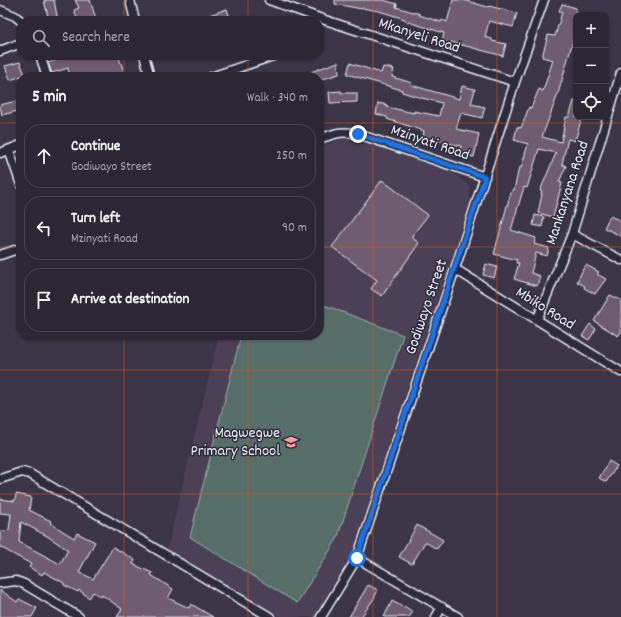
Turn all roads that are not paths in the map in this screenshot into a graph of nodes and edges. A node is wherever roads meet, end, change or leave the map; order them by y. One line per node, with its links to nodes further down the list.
1 (130, 0): 5 (street)
2 (269, 0): 6 (street, Mkanyeli Road)
3 (544, 0): 18 (street, Godiwayo Street)
4 (0, 10): 7 (street)
5 (134, 16)
6 (314, 16)
7 (16, 17)
8 (325, 20): 18 (street, Mkanyeli Road)
9 (16, 45): 10 (street)
10 (0, 51)
11 (42, 60): 14 (street)
12 (145, 60): 15 (street)
13 (261, 60): 16 (street)
14 (45, 72)
15 (149, 72)
16 (226, 72)
17 (621, 73): 25 (street, Mankanyana Road)
18 (515, 82): 24 (street, Godiwayo Street)
19 (324, 137): 24 (street, Mzinyati Road)
20 (16, 146): 21 (street)
21 (9, 150): 22 (street); 23 (street)
22 (0, 153)
23 (16, 170)
24 (485, 177): 29 (street, Godiwayo Street)
25 (572, 234): 28 (street); 30 (street, Mankanyana Road)
26 (16, 250): 27 (street)
27 (0, 255)
28 (621, 260)
29 (455, 269): 30 (street, Mbiko Road); 33 (street, Godiwayo Street)
30 (537, 320): 31 (street, Mbiko Road)
31 (621, 372)
32 (0, 479): 37 (street)
33 (357, 558): 35 (street); 38 (street, Godiwayo Street)
34 (0, 583): 36 (street)
35 (442, 607): 39 (street); 40 (street)
36 (79, 617)
37 (270, 617)
38 (321, 617)
39 (436, 617)
40 (458, 617)

